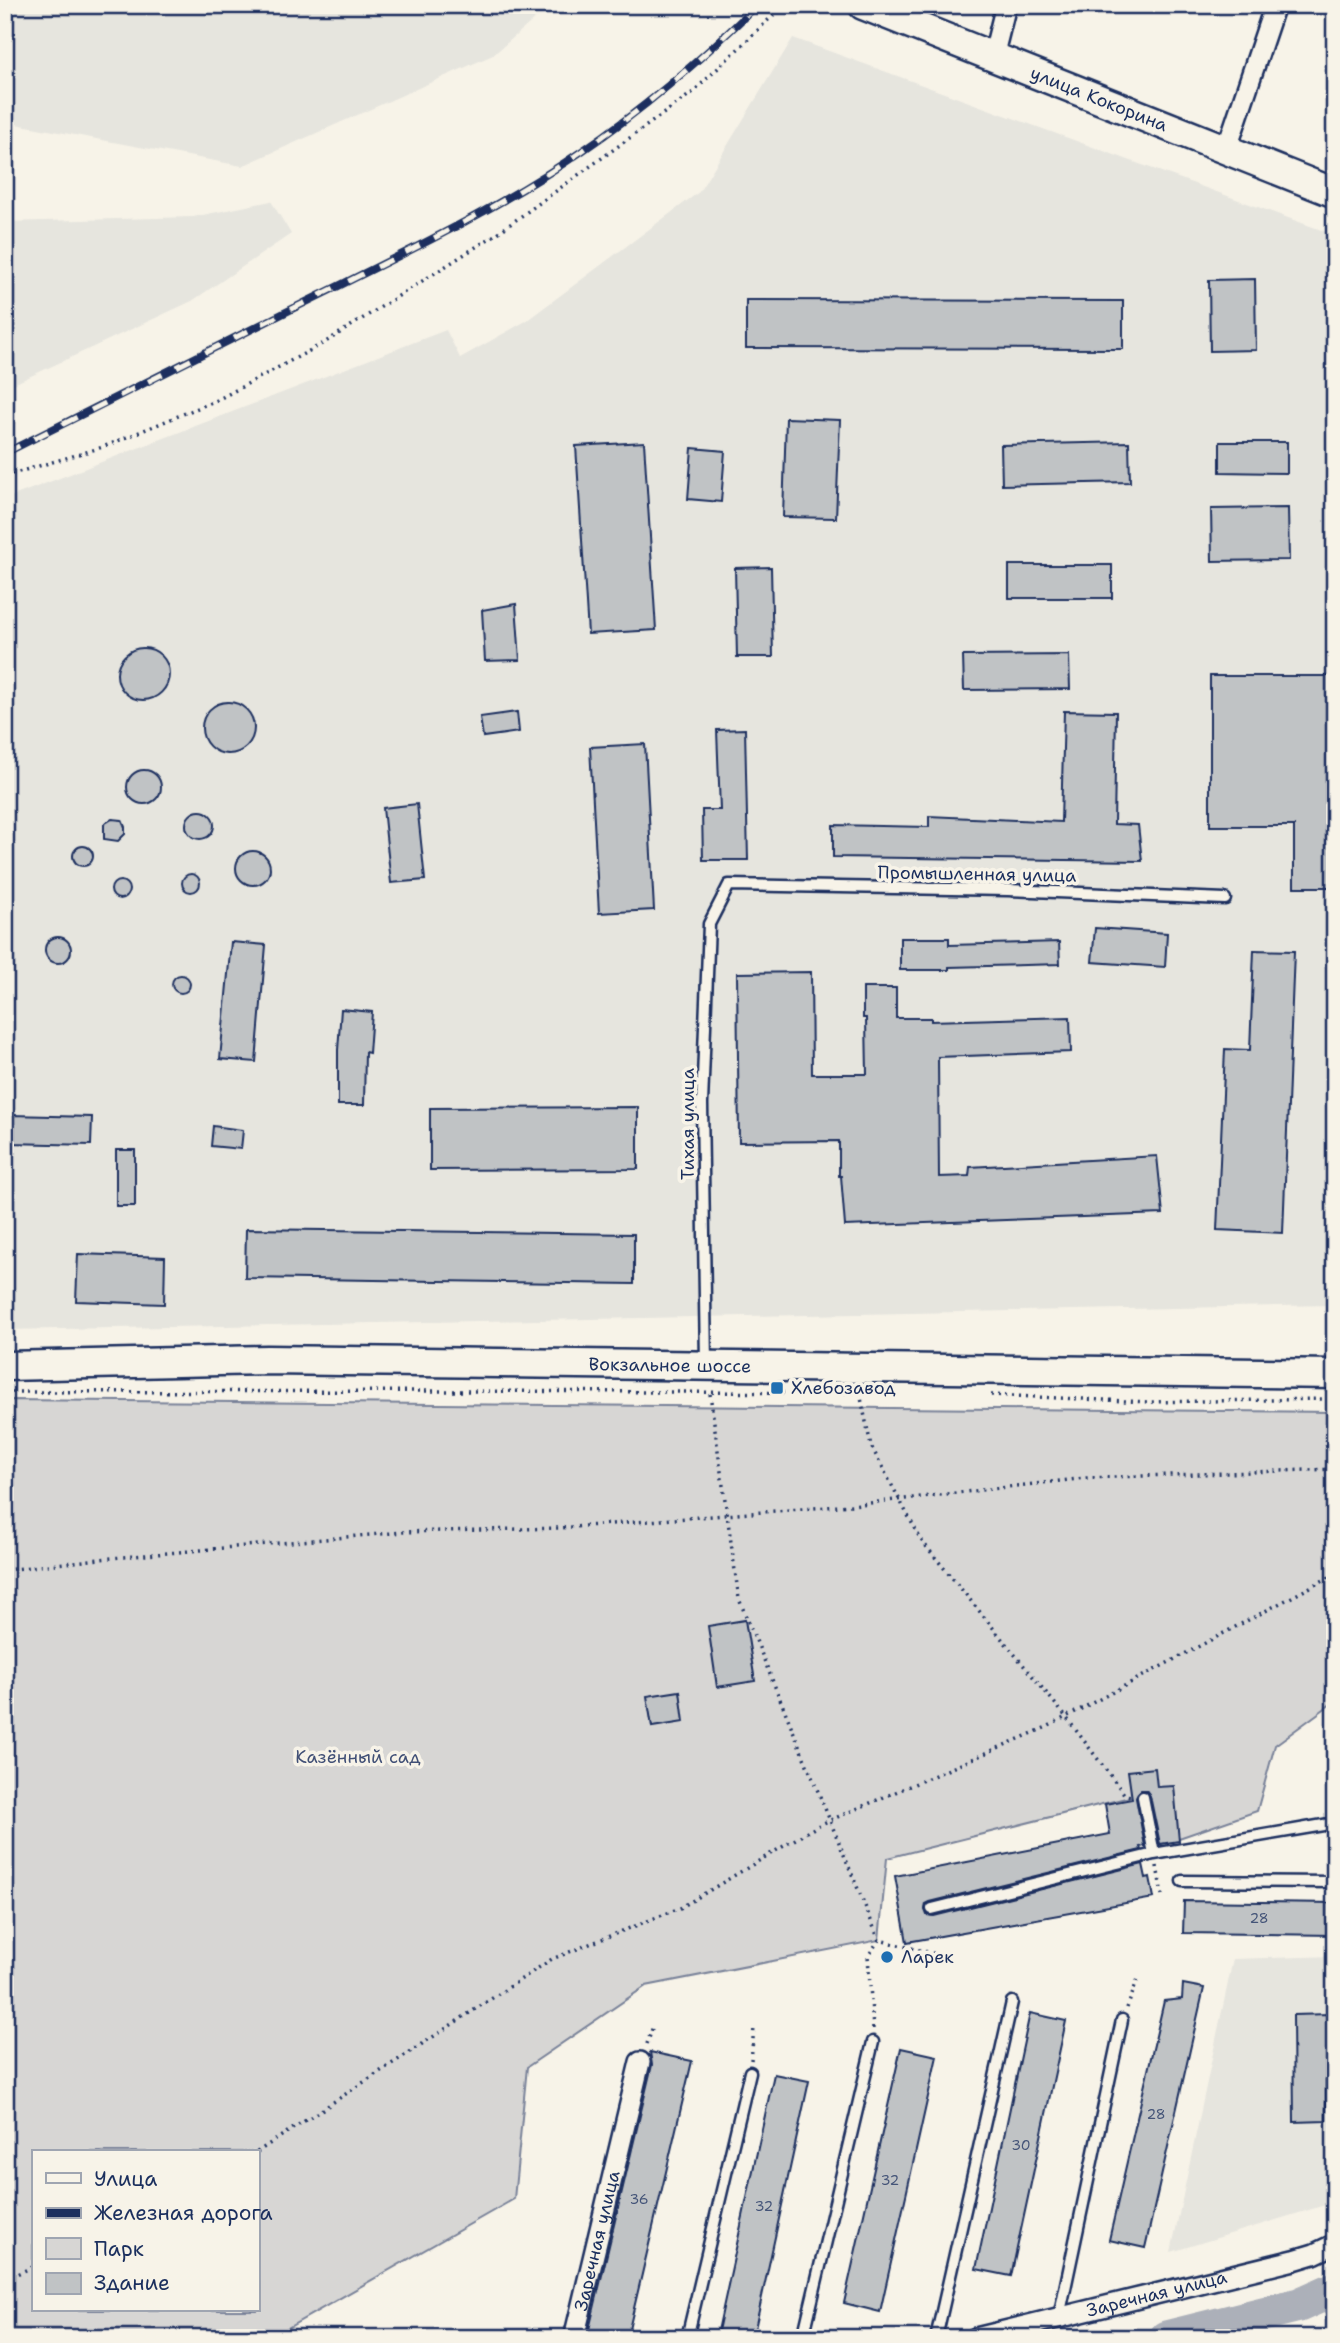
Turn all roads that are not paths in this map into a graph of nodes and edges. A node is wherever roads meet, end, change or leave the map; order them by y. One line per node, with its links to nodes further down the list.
1 (863, 5): 4 (main road, улица Кокорина)
2 (1006, 5): 4 (street)
3 (1275, 5): 5 (street)
4 (993, 57): 5 (main road, улица Кокорина)
5 (1226, 151): 6 (main road, улица Кокорина)
6 (1335, 193)
7 (729, 885): 8 (lane, Промышленная улица); 11 (lane, Тихая улица)
8 (1225, 899)
9 (5, 1366): 11 (main road, Вокзальное шоссе)
10 (1335, 1374): 11 (main road, Вокзальное шоссе)
11 (708, 1380)
12 (1143, 1797): 14 (lane)
13 (1335, 1823): 14 (lane)
14 (1154, 1854): 17 (lane)
15 (1182, 1881): 16 (lane)
16 (1335, 1882)
17 (932, 1909)
18 (1012, 2002): 28 (lane)
19 (1122, 2020): 24 (lane)
20 (873, 2042): 27 (lane)
21 (640, 2062): 25 (street, Заречная улица)
22 (750, 2072): 26 (lane)
23 (1335, 2245): 24 (street, Заречная улица)
24 (1059, 2318): 29 (street, Заречная улица)
25 (574, 2338)
26 (687, 2338)
27 (803, 2338)
28 (936, 2338)
29 (976, 2338)

